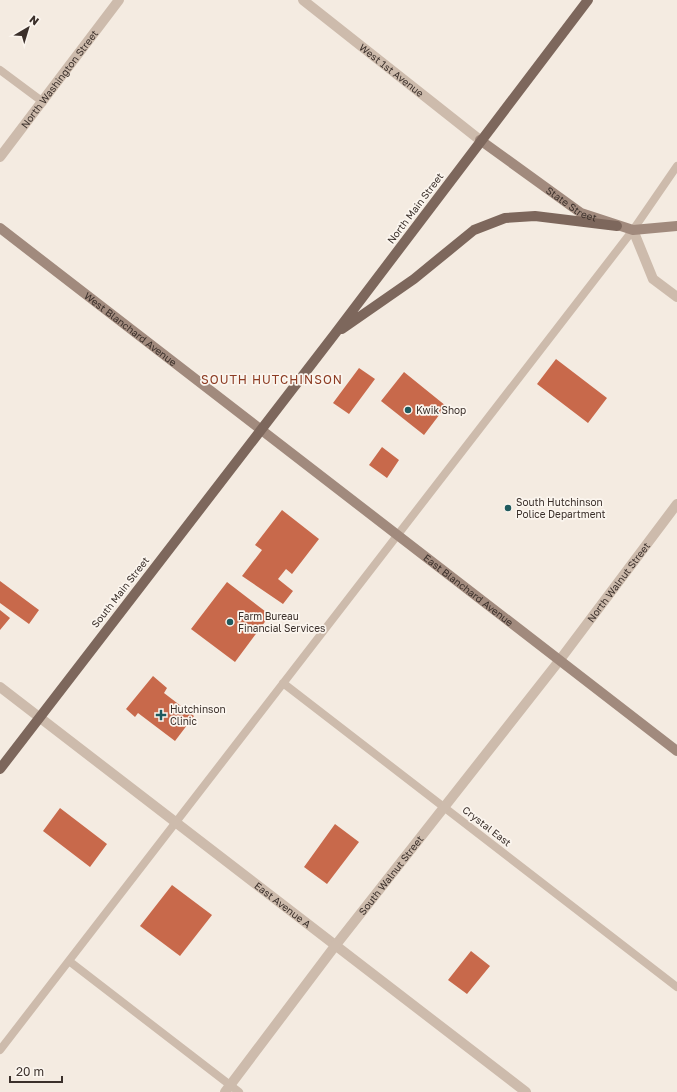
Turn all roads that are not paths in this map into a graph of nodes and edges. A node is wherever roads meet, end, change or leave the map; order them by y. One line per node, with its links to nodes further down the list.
1 (119, 0): 5 (street, North Washington Street)
2 (303, 0): 6 (street, West 1st Avenue)
3 (588, 0): 6 (main road, North Main Street)
4 (0, 70): 5 (lane)
5 (43, 102): 7 (street, North Washington Street)
6 (480, 140): 9 (street, State Street); 14 (main road, North Main Street)
7 (0, 157)
8 (677, 166): 12 (lane)
9 (617, 226): 12 (street, State Street); 14 (main road)
10 (677, 226): 12 (street, State Street)
11 (0, 228): 15 (street, West Blanchard Avenue)
12 (633, 230): 13 (street); 17 (lane)
13 (677, 297)
14 (334, 335): 15 (main road, North Main Street)
15 (260, 430): 17 (street, East Blanchard Avenue); 21 (main road, South Main Street)
16 (677, 504): 18 (street, North Walnut Street)
17 (398, 536): 18 (street, East Blanchard Avenue); 19 (lane)
18 (559, 661): 22 (street, East Blanchard Avenue); 24 (street, South Walnut Street)
19 (283, 683): 24 (lane, Crystal East); 25 (lane)
20 (0, 687): 21 (street, East Avenue A)
21 (39, 718): 23 (main road, South Main Street); 25 (street, East Avenue A)
22 (677, 751)
23 (0, 768)
24 (445, 807): 26 (street, South Walnut Street); 28 (lane, Crystal East)
25 (176, 822): 26 (street, East Avenue A); 27 (lane)
26 (335, 946): 30 (street, South Walnut Street); 32 (street, East Avenue A)
27 (69, 961): 29 (lane); 30 (lane)
28 (677, 987)
29 (0, 1050)
30 (228, 1089): 31 (lane)
31 (238, 1092)
32 (526, 1092)

